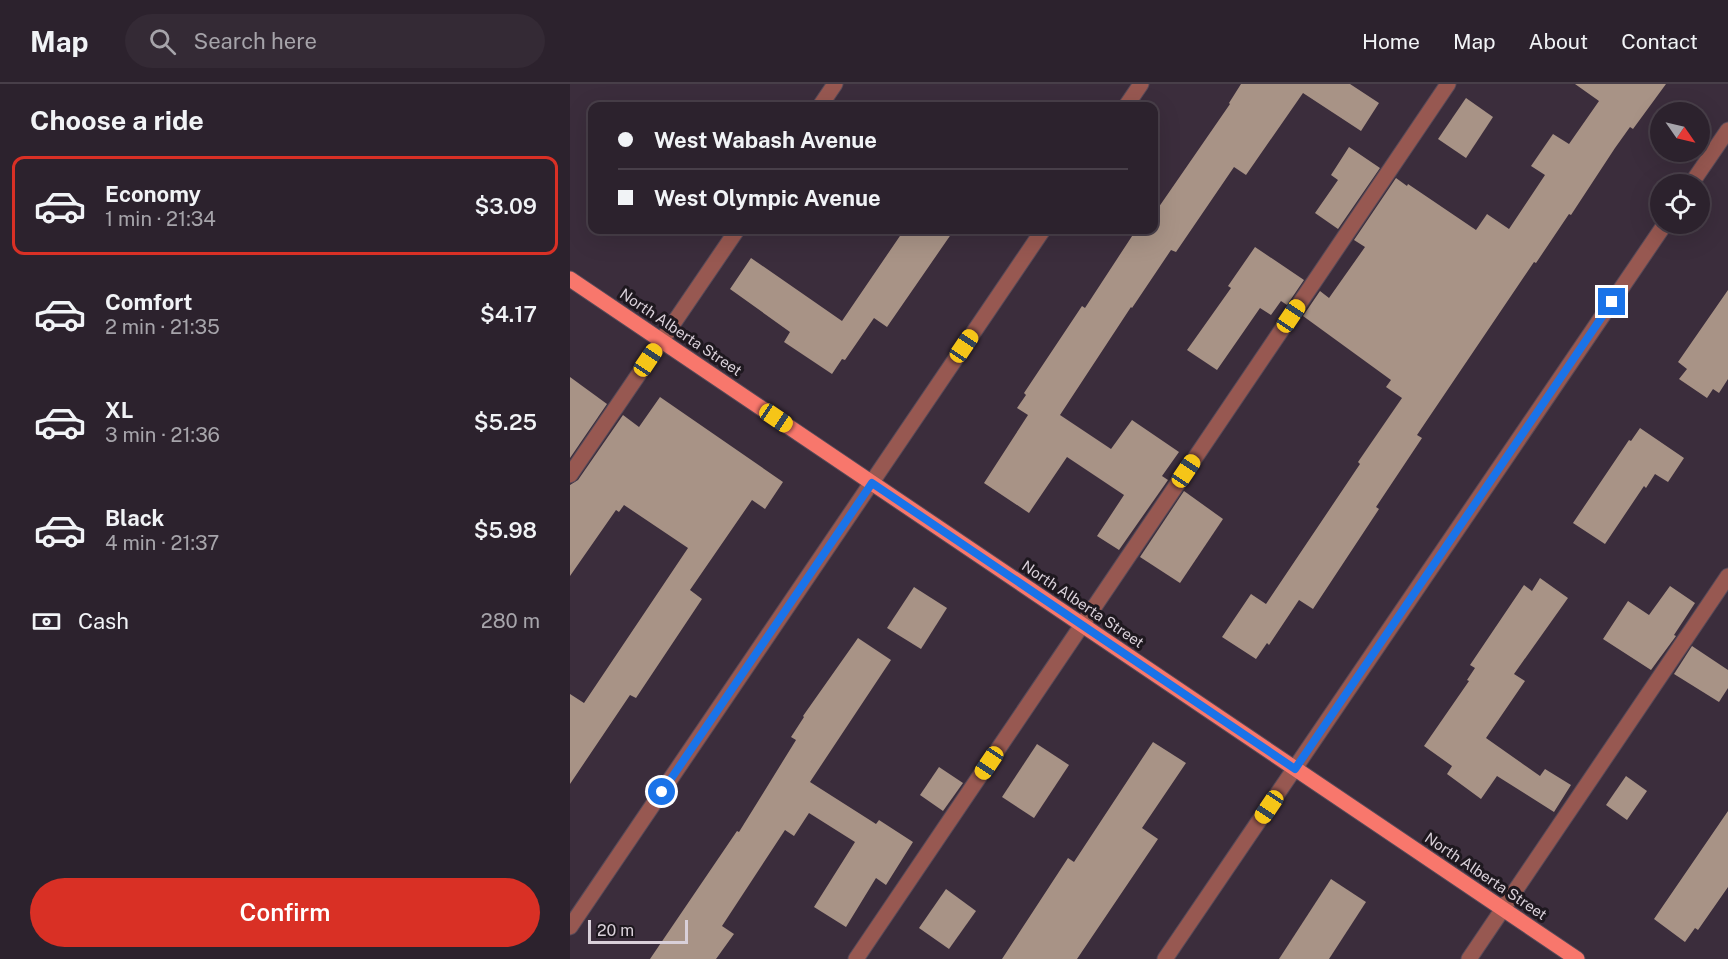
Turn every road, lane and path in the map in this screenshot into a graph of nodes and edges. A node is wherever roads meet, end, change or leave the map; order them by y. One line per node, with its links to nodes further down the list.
1 (835, 84): 4 (street)
2 (1141, 84): 5 (street)
3 (1448, 84): 16 (street)
4 (823, 102)
5 (1129, 102)
6 (1728, 130): 7 (street)
7 (1698, 174)
8 (734, 234): 12 (street)
9 (1040, 234): 14 (street)
10 (1658, 234): 17 (street)
11 (570, 279): 12 (main road, North Alberta Street)
12 (661, 341): 13 (street); 14 (main road, North Alberta Street)
13 (570, 475)
14 (872, 483): 16 (main road, North Alberta Street); 19 (street)
15 (1728, 576): 18 (street)
16 (1082, 625): 17 (main road, North Alberta Street); 20 (street)
17 (1295, 769): 18 (main road, North Alberta Street); 21 (street)
18 (1503, 909): 22 (street); 23 (main road, North Alberta Street)
19 (570, 927)
20 (856, 959)
21 (1166, 959)
22 (1469, 959)
23 (1577, 959)

